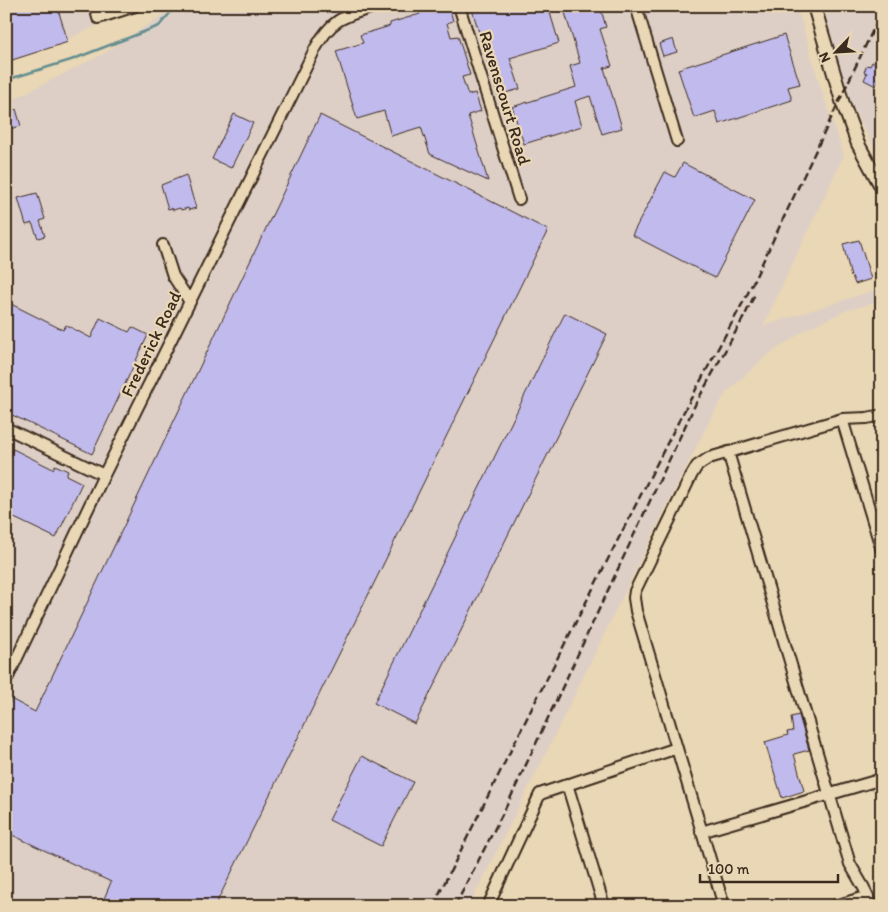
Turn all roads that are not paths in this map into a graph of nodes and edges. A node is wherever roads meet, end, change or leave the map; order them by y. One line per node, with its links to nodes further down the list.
1 (94, 6): 2 (street)
2 (135, 6)
3 (377, 6): 7 (street)
4 (459, 6): 10 (street, Ravenscourt Road)
5 (636, 6): 8 (street)
6 (814, 6): 9 (main road)
7 (351, 10): 12 (street, Frederick Road)
8 (677, 141)
9 (882, 188)
10 (519, 200)
11 (163, 245): 12 (street)
12 (190, 302): 17 (street, Frederick Road)
13 (882, 415): 14 (street)
14 (842, 418): 16 (street); 18 (street)
15 (6, 428): 17 (street)
16 (728, 452): 20 (street); 23 (street)
17 (104, 475): 19 (street, Frederick Road)
18 (882, 551)
19 (6, 681)
20 (677, 748): 22 (street); 24 (street)
21 (882, 779): 23 (street)
22 (568, 784): 26 (street); 27 (street)
23 (830, 794): 24 (street); 25 (street)
24 (701, 832): 28 (street)
25 (870, 901): 29 (street)
26 (488, 906)
27 (604, 906)
28 (724, 906)
29 (835, 906)

